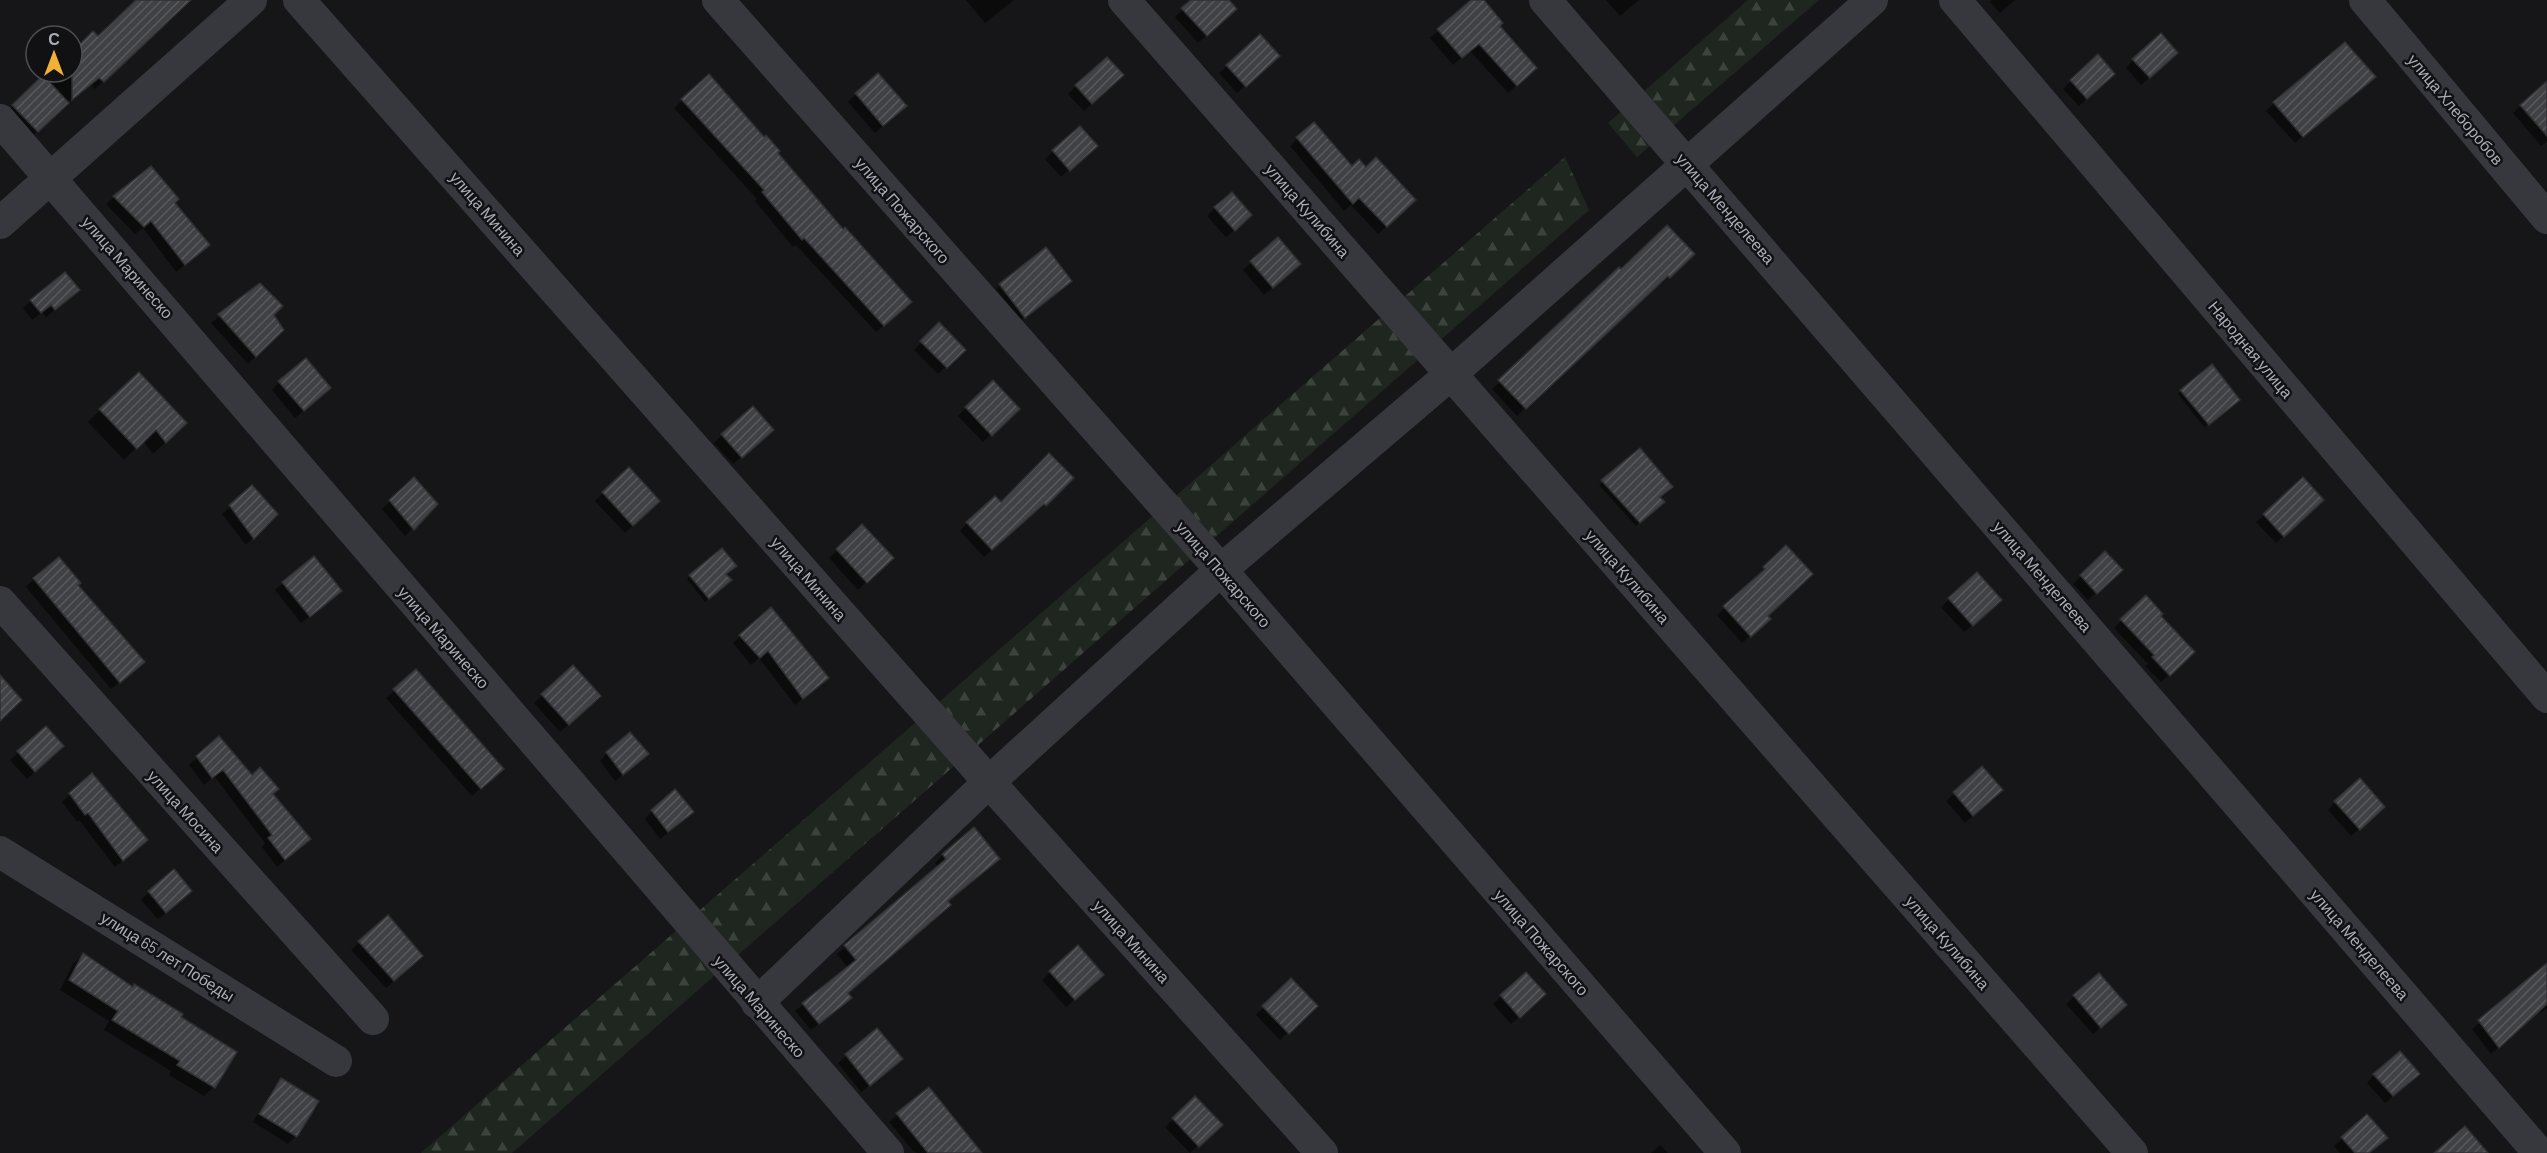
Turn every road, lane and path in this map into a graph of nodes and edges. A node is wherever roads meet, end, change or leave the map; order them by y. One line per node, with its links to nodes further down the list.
1 (251, 0): 11 (street)
2 (299, 0): 18 (street, улица Минина)
3 (718, 0): 15 (street, улица Пожарского)
4 (1124, 0): 14 (street, улица Кулибина)
5 (1545, 0): 10 (street, улица Менделеева)
6 (1872, 0): 10 (street)
7 (1955, 0): 17 (street, Народная улица)
8 (2365, 0): 12 (street, улица Хлеборобов)
9 (0, 120): 11 (street, улица Маринеско)
10 (1689, 165): 14 (street); 27 (street, улица Менделеева)
11 (52, 178): 13 (street); 20 (street, улица Маринеско)
12 (2547, 218)
13 (0, 223)
14 (1451, 374): 15 (street); 26 (street, улица Кулибина)
15 (1221, 570): 18 (street); 25 (street, улица Пожарского)
16 (0, 602): 21 (street, улица Мосина)
17 (2547, 697)
18 (989, 782): 20 (street); 24 (street, улица Минина)
19 (0, 852): 22 (street, улица 65 лет Победы)
20 (757, 1002): 23 (street, улица Маринеско)
21 (373, 1019)
22 (336, 1061)
23 (888, 1153)
24 (1322, 1153)
25 (1725, 1153)
26 (2132, 1153)
27 (2539, 1153)

